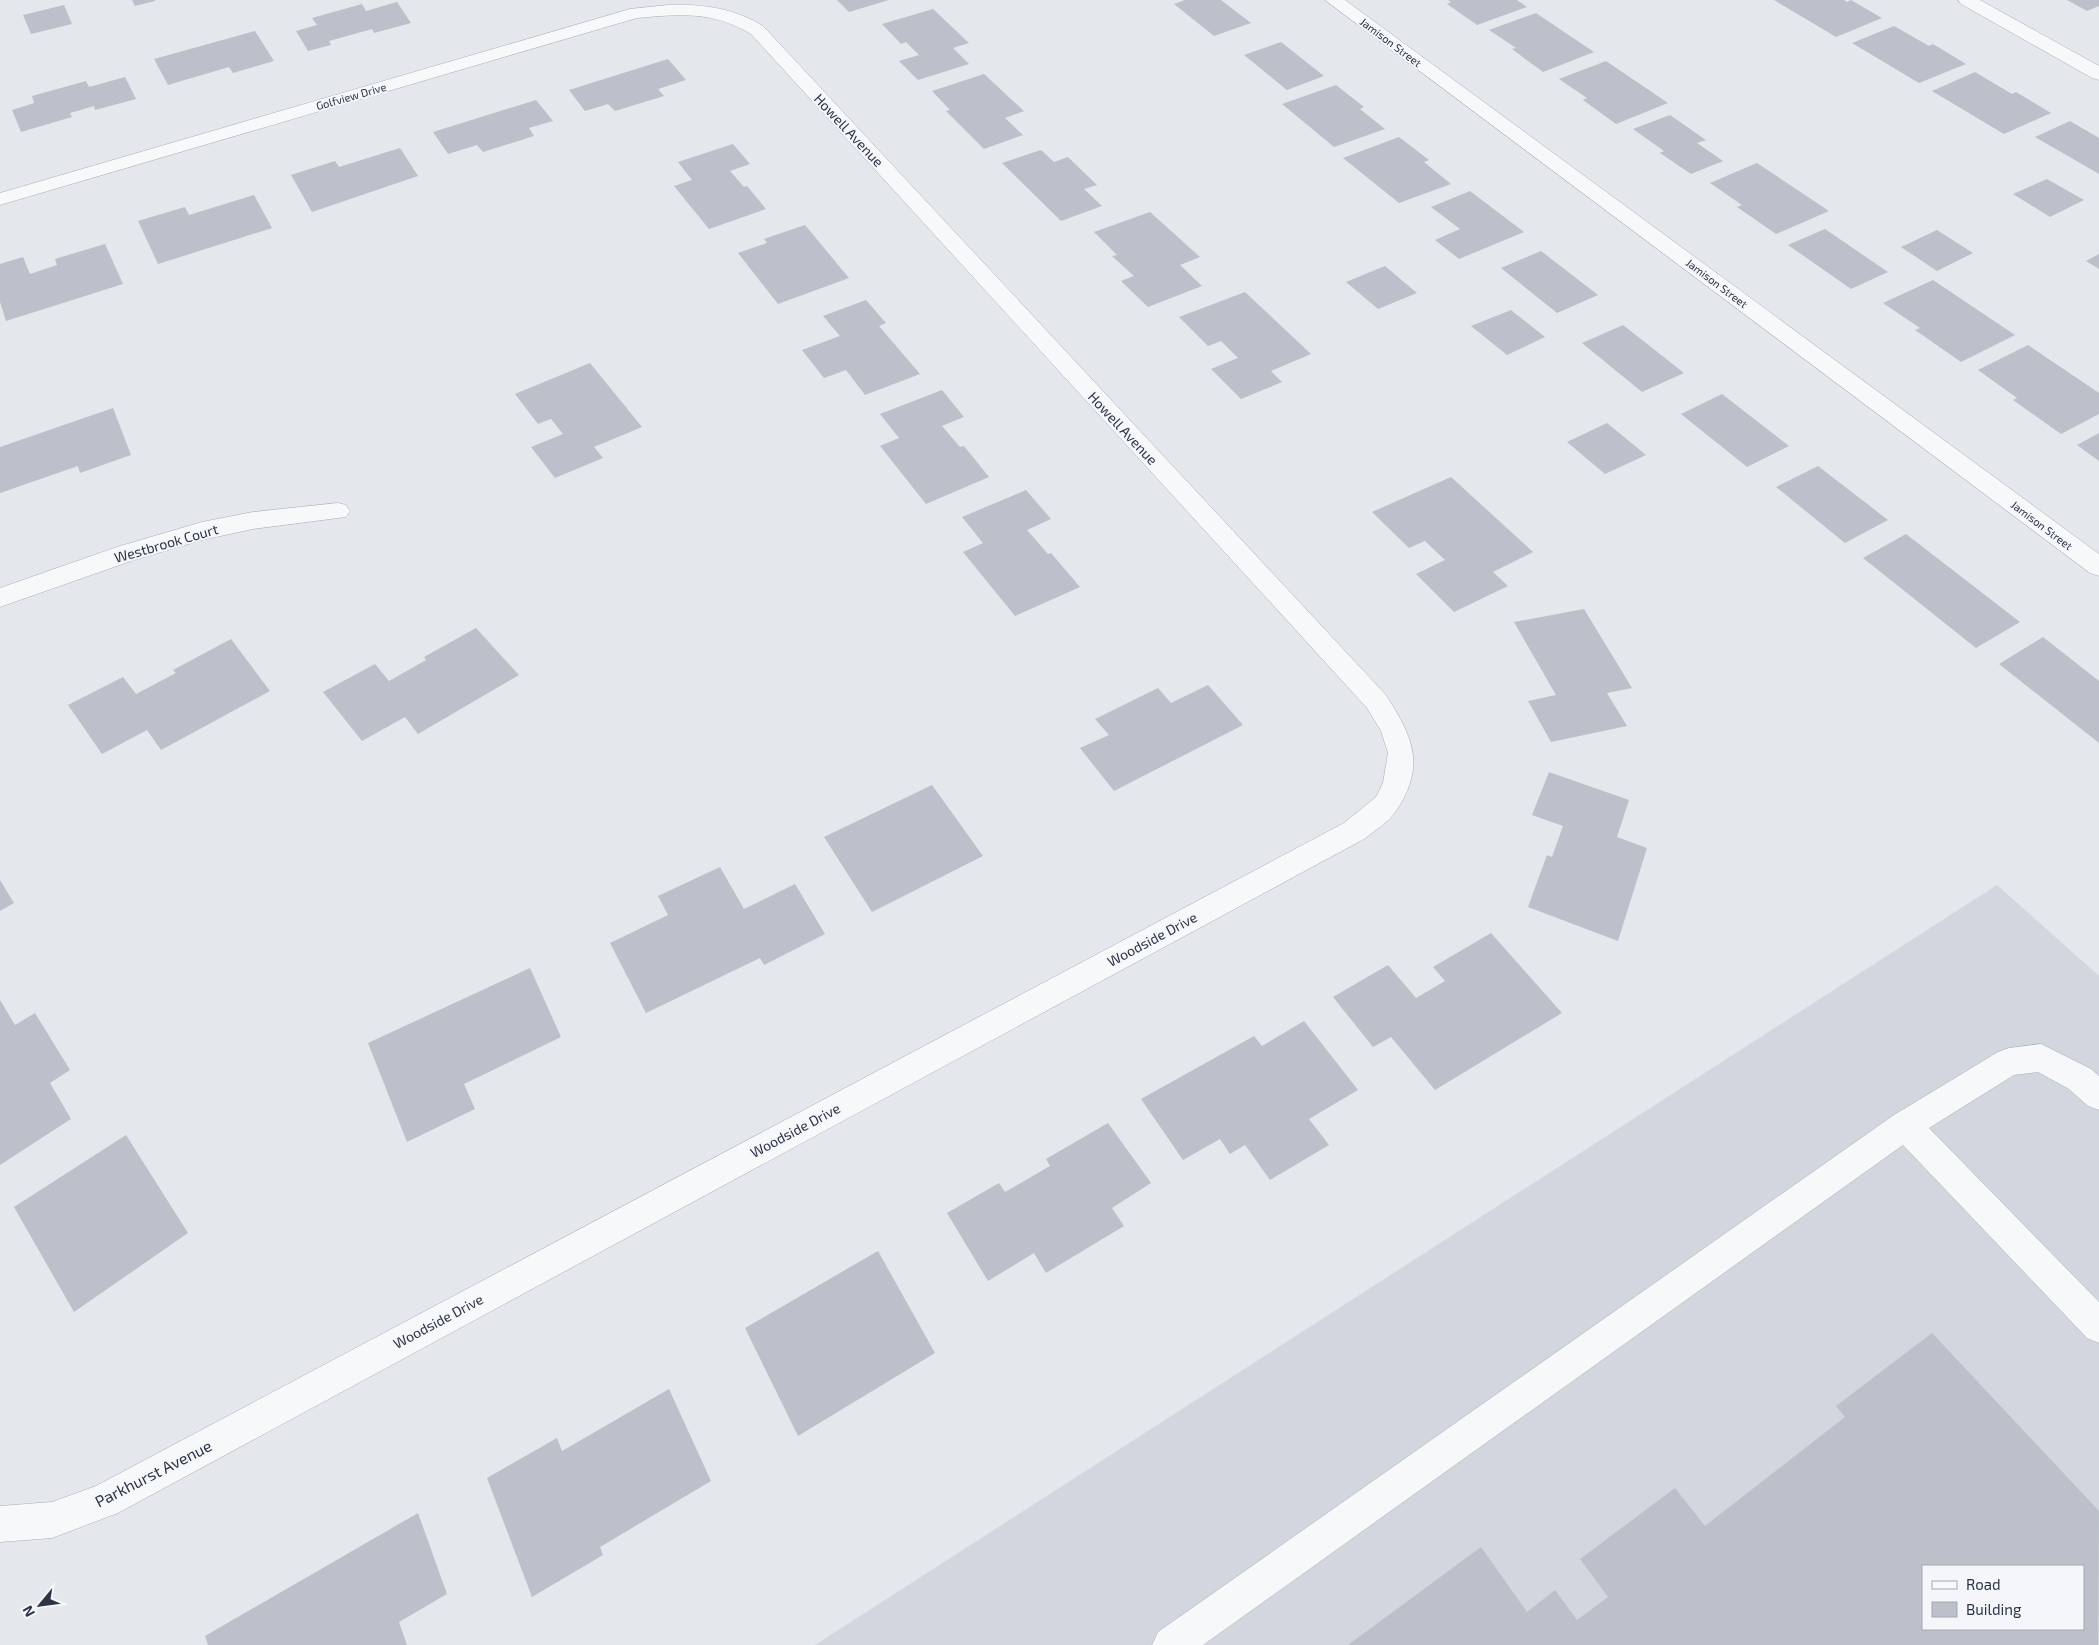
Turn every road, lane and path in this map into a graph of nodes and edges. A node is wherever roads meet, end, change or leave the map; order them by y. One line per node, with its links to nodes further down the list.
1 (1334, 0): 7 (street, Jamison Street)
2 (1968, 0): 4 (street)
3 (705, 10): 5 (street, Golfview Drive); 9 (street, Howell Avenue)
4 (2099, 74)
5 (0, 199)
6 (338, 511): 8 (street, Westbrook Court)
7 (2099, 567)
8 (0, 598)
9 (1292, 864): 13 (street, Woodside Drive)
10 (2099, 1096): 11 (street)
11 (1904, 1125): 12 (street); 15 (street)
12 (2099, 1326)
13 (298, 1396): 14 (street, Parkhurst Avenue)
14 (0, 1524)
15 (1171, 1645)

